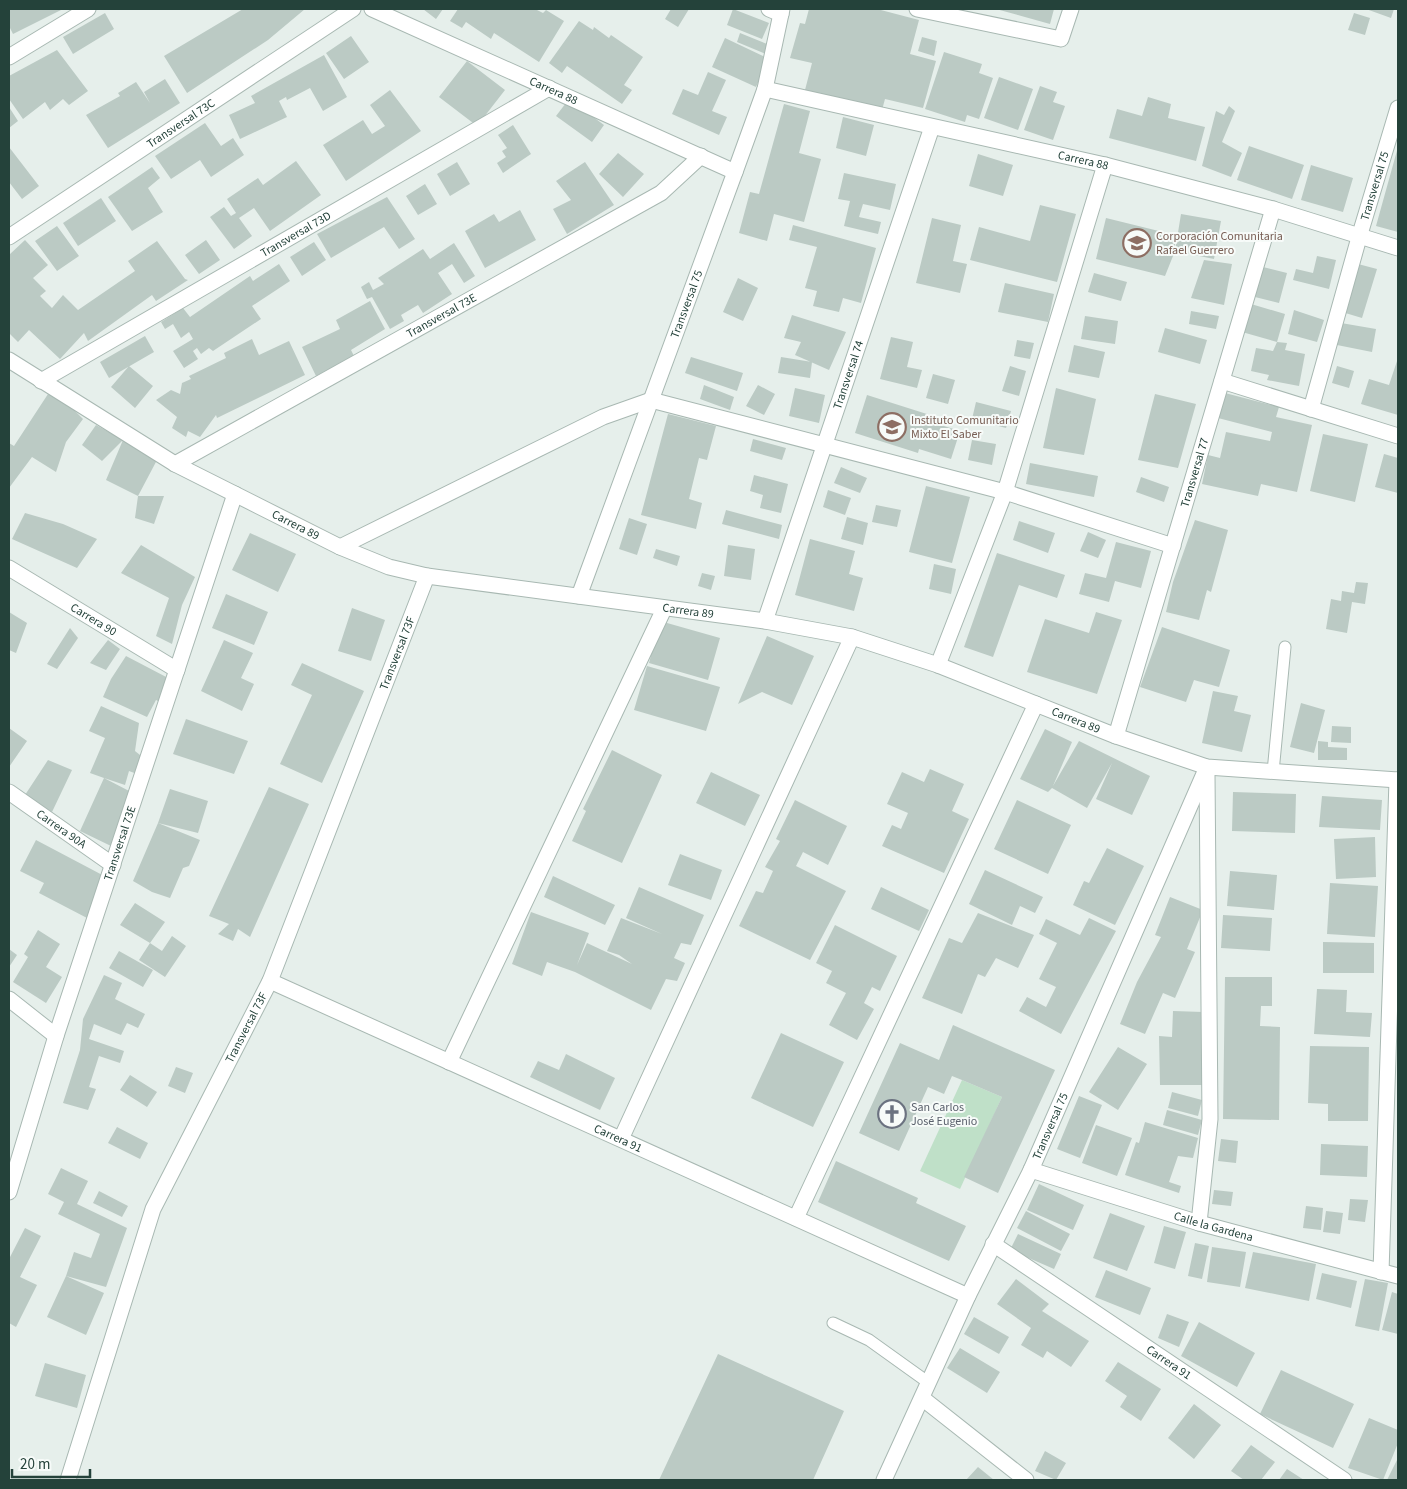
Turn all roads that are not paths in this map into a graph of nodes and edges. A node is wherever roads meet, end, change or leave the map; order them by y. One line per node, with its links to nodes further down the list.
1 (88, 9): 7 (street)
2 (353, 9): 17 (street, Transversal 73C)
3 (372, 9): 8 (street, Carrera 88)
4 (917, 9): 5 (street)
5 (1071, 9)
6 (777, 10): 9 (street, Transversal 75)
7 (9, 57)
8 (549, 88): 12 (street, Carrera 88); 20 (street, Transversal 73D)
9 (766, 89): 11 (street, Carrera 88); 14 (street, Transversal 75)
10 (1398, 108): 16 (street, Transversal 75)
11 (932, 127): 13 (street, Carrera 88); 25 (street, Transversal 74)
12 (701, 156): 14 (street, Carrera 88); 26 (street, Transversal 73E)
13 (1104, 165): 15 (street, Carrera 88); 27 (street)
14 (735, 172): 22 (street, Transversal 75)
15 (1273, 209): 16 (street, Carrera 88); 21 (street, Transversal 77)
16 (1360, 234): 18 (street, Carrera 88); 23 (street, Transversal 75)
17 (9, 237)
18 (1398, 248)
19 (9, 360): 20 (street, Carrera 89)
20 (41, 381): 26 (street, Carrera 89)
21 (1222, 381): 23 (street); 29 (street, Transversal 77)
22 (651, 400): 25 (street); 30 (street); 33 (street, Transversal 75)
23 (1311, 409): 24 (street)
24 (1398, 436)
25 (825, 444): 27 (street); 35 (street, Transversal 74)
26 (176, 464): 28 (street, Carrera 89)
27 (1005, 492): 29 (street); 38 (street)
28 (235, 494): 30 (street, Carrera 89); 39 (street, Transversal 73E)
29 (1173, 546): 41 (street, Transversal 77)
30 (340, 547): 32 (street, Carrera 89)
31 (9, 568): 39 (street, Carrera 90)
32 (427, 576): 33 (street, Carrera 89); 47 (street, Transversal 73F)
33 (579, 596): 34 (street, Carrera 89)
34 (664, 609): 35 (street, Carrera 89); 50 (street)
35 (765, 622): 36 (street, Carrera 89)
36 (852, 637): 38 (street, Carrera 89); 51 (street)
37 (1285, 647): 43 (lane)
38 (938, 665): 40 (street, Carrera 89)
39 (177, 670): 46 (street, Transversal 73E)
40 (1036, 704): 41 (street, Carrera 89); 54 (street)
41 (1116, 736): 42 (street, Carrera 89)
42 (1207, 767): 43 (street, Carrera 89); 52 (street, Transversal 75); 55 (street)
43 (1273, 772): 44 (street, Carrera 89)
44 (1398, 780): 57 (street)
45 (9, 792): 46 (street, Carrera 90A)
46 (113, 865): 49 (street, Transversal 73E)
47 (270, 981): 50 (street, Carrera 91); 63 (street, Transversal 73F)
48 (9, 999): 49 (street)
49 (56, 1036): 53 (street, Transversal 73E)
50 (449, 1062): 51 (street, Carrera 91)
51 (621, 1139): 54 (street, Carrera 91)
52 (1031, 1170): 55 (street, Calle la Gardena); 56 (street, Transversal 75)
53 (9, 1190)
54 (796, 1218): 59 (street, Carrera 91)
55 (1199, 1223): 57 (street, Calle la Gardena)
56 (993, 1244): 59 (street, Transversal 75); 66 (street, Carrera 91)
57 (1380, 1272): 58 (street, Calle la Gardena)
58 (1398, 1276)
59 (968, 1296): 61 (street, Transversal 75)
60 (832, 1323): 61 (lane)
61 (928, 1383): 62 (street, Transversal 75)
62 (922, 1398): 64 (street, Transversal 75); 65 (street)
63 (68, 1480)
64 (884, 1480)
65 (1026, 1480)
66 (1344, 1480)

